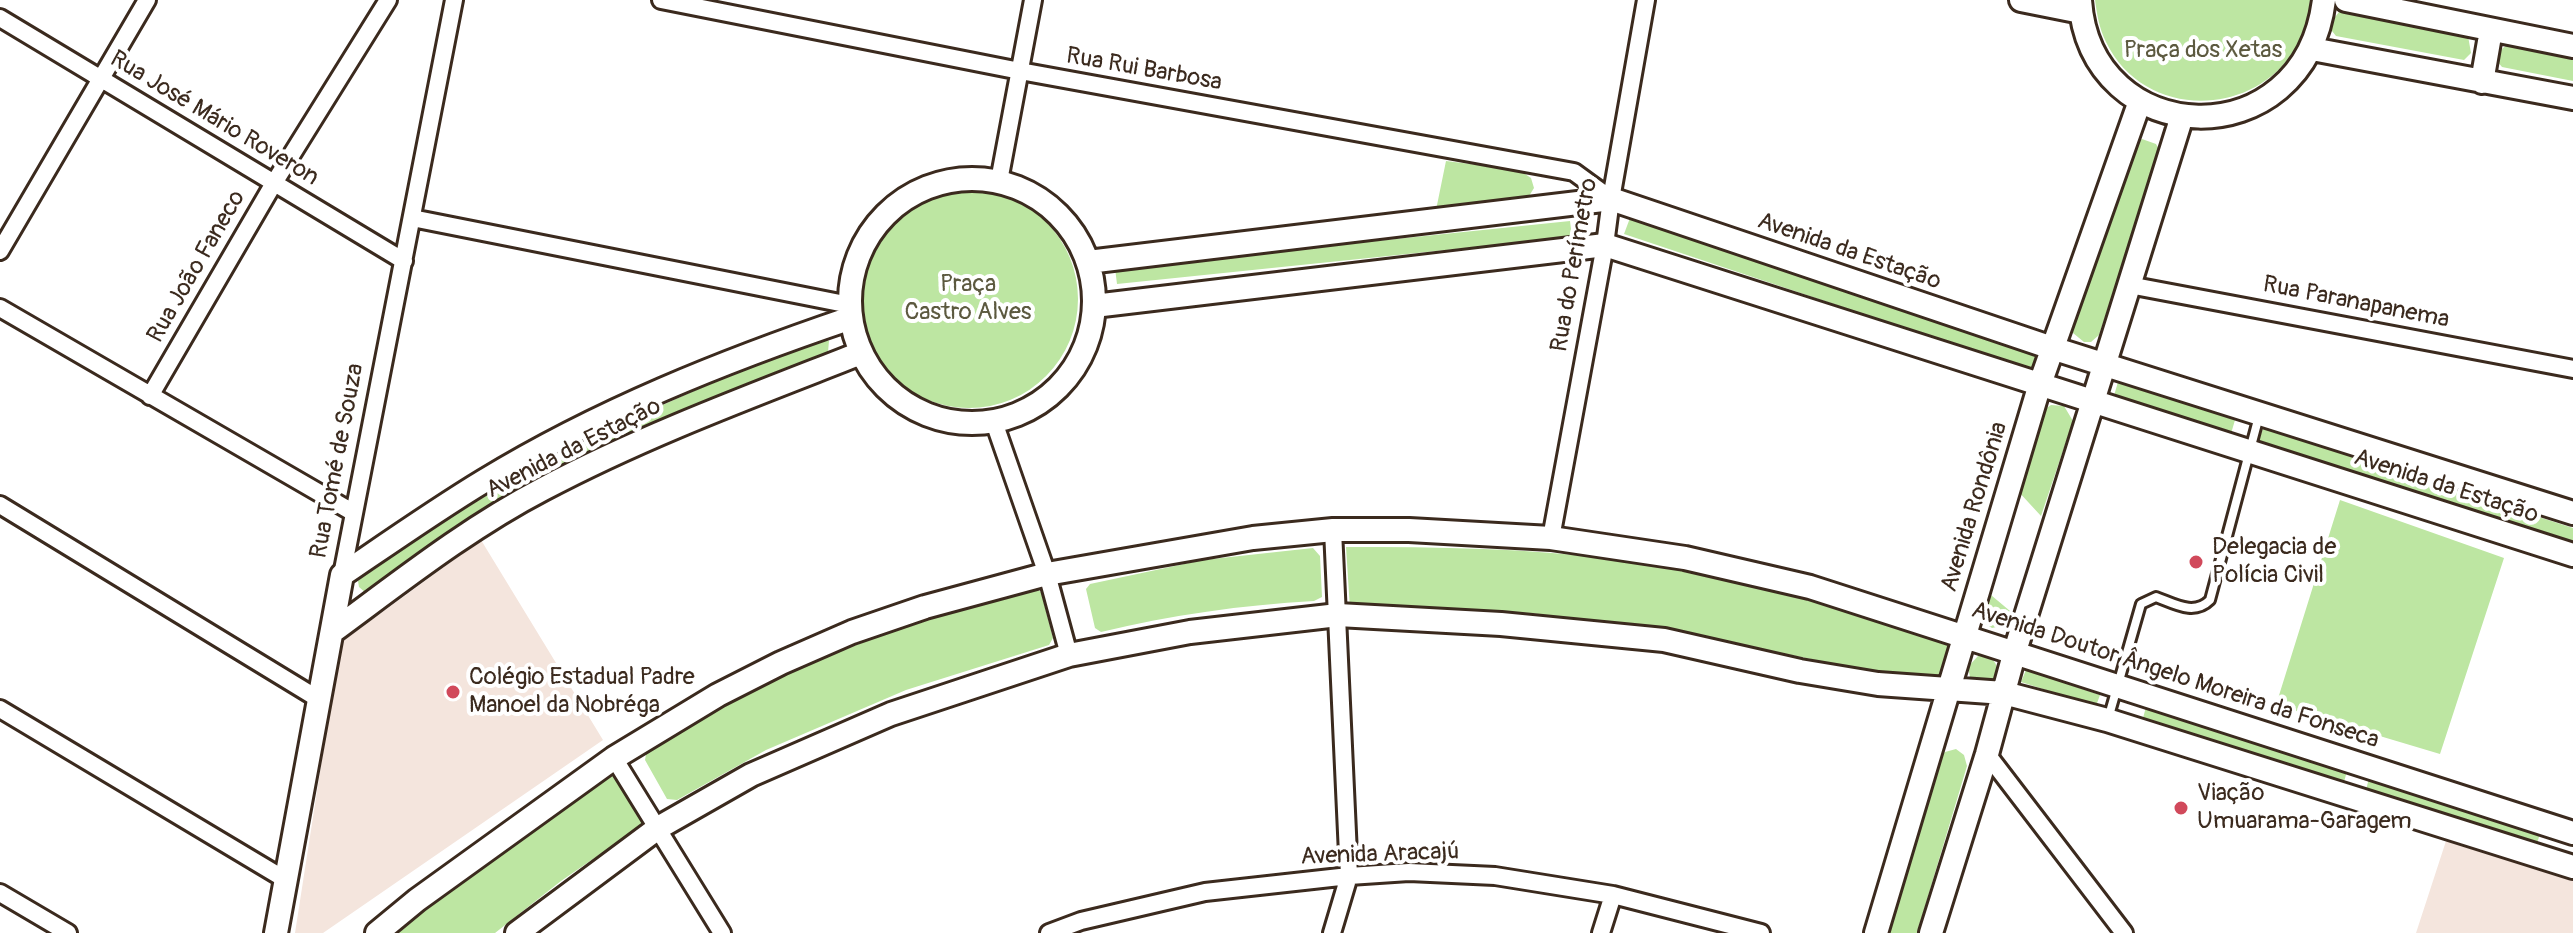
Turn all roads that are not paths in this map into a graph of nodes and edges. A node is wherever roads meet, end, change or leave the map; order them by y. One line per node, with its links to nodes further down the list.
1 (147, 0): 16 (street)
2 (388, 0): 22 (street, Rua João Faneco)
3 (454, 0): 24 (street, Rua Tomé de Souza)
4 (661, 0): 15 (street, Rua Rui Barbosa)
5 (1033, 0): 15 (street)
6 (1646, 0): 23 (street, Rua do Perímetro)
7 (2021, 0): 10 (street)
8 (2324, 0): 14 (street)
9 (2346, 0): 12 (street)
10 (2080, 6): 19 (street)
11 (0, 18): 16 (street, Rua José Mário Roveron)
12 (2491, 30): 13 (street); 17 (street)
13 (2573, 46)
14 (2312, 49): 17 (street); 20 (street)
15 (1020, 71): 21 (street); 23 (street, Rua Rui Barbosa)
16 (101, 79): 22 (street, Rua José Mário Roveron); 26 (street)
17 (2482, 82): 18 (street)
18 (2573, 98)
19 (2140, 101): 20 (street); 33 (street, Avenida Rondônia)
20 (2182, 116): 29 (street)
21 (999, 181): 28 (street); 32 (street)
22 (274, 183): 27 (street, Rua José Mário Roveron); 38 (street, Rua João Faneco)
23 (1611, 199): 25 (street, Rua do Perímetro); 28 (street, Avenida da Estação); 33 (street, Avenida da Estação)
24 (412, 218): 27 (street, Rua Tomé de Souza); 32 (street)
25 (1605, 245): 30 (street, Avenida da Estação); 37 (street, Avenida da Estação); 47 (street, Rua do Perímetro)
26 (0, 251)
27 (404, 261): 44 (street, Rua Tomé de Souza)
28 (1088, 262): 30 (street)
29 (2129, 285): 35 (street); 36 (street, Rua Paranapanema)
30 (1094, 306): 41 (street)
31 (0, 308): 38 (street)
32 (850, 312): 34 (street); 50 (street, Avenida da Estação)
33 (2052, 348): 35 (street, Avenida da Estação); 37 (street, Avenida Rondônia)
34 (861, 353): 41 (street); 52 (street, Avenida da Estação)
35 (2103, 364): 39 (street); 40 (street, Avenida da Estação)
36 (2573, 369)
37 (2040, 384): 39 (street, Avenida da Estação); 53 (street, Avenida Rondônia)
38 (150, 396): 44 (street)
39 (2092, 400): 42 (street, Avenida da Estação); 54 (street)
40 (2260, 413): 42 (lane); 45 (street, Avenida da Estação)
41 (994, 422): 49 (street)
42 (2250, 451): 48 (street, Avenida da Estação); 56 (lane)
43 (0, 505): 59 (street)
44 (354, 513): 50 (street, Rua Tomé de Souza)
45 (2573, 513)
46 (1333, 530): 47 (street, Avenida Doutor Ângelo Moreira da Fonseca); 49 (street, Avenida Doutor Ângelo Moreira da Fonseca); 51 (street)
47 (1551, 538): 53 (street, Avenida Doutor Ângelo Moreira da Fonseca)
48 (2573, 555)
49 (1047, 574): 55 (street); 63 (street, Avenida Doutor Ângelo Moreira da Fonseca)
50 (342, 575): 52 (street, Rua Tomé de Souza)
51 (1338, 615): 55 (street); 57 (street); 69 (street)
52 (332, 632): 59 (street, Rua Tomé de Souza)
53 (1964, 634): 54 (street, Avenida Doutor Ângelo Moreira da Fonseca); 57 (street, Avenida Rondônia)
54 (2015, 651): 56 (street, Avenida Doutor Ângelo Moreira da Fonseca); 58 (street)
55 (1069, 655): 66 (street)
56 (2117, 685): 61 (lane); 64 (street, Avenida Doutor Ângelo Moreira da Fonseca)
57 (1950, 690): 58 (street); 82 (street, Avenida Rondônia)
58 (2004, 693): 61 (street); 62 (street)
59 (320, 700): 70 (street, Rua Tomé de Souza)
60 (0, 709): 70 (street)
61 (2107, 720): 65 (street)
62 (1987, 754): 83 (street); 84 (street)
63 (614, 758): 66 (street); 75 (street, Avenida Doutor Ângelo Moreira da Fonseca)
64 (2361, 764): 65 (street); 67 (street, Avenida Doutor Ângelo Moreira da Fonseca)
65 (2352, 795): 68 (street)
66 (658, 828): 76 (street); 77 (street)
67 (2573, 833)
68 (2571, 859)
69 (1349, 876): 72 (street, Avenida Aracajú); 78 (street, Avenida Aracajú); 79 (street)
70 (286, 880): 74 (street, Rua Tomé de Souza)
71 (0, 893): 73 (street)
72 (1613, 895): 80 (street); 81 (street, Avenida Aracajú)
73 (68, 933)
74 (276, 933)
75 (377, 933)
76 (517, 933)
77 (722, 933)
78 (1049, 933)
79 (1332, 933)
80 (1601, 933)
81 (1761, 933)
82 (1876, 933)
83 (1931, 933)
84 (2124, 933)

